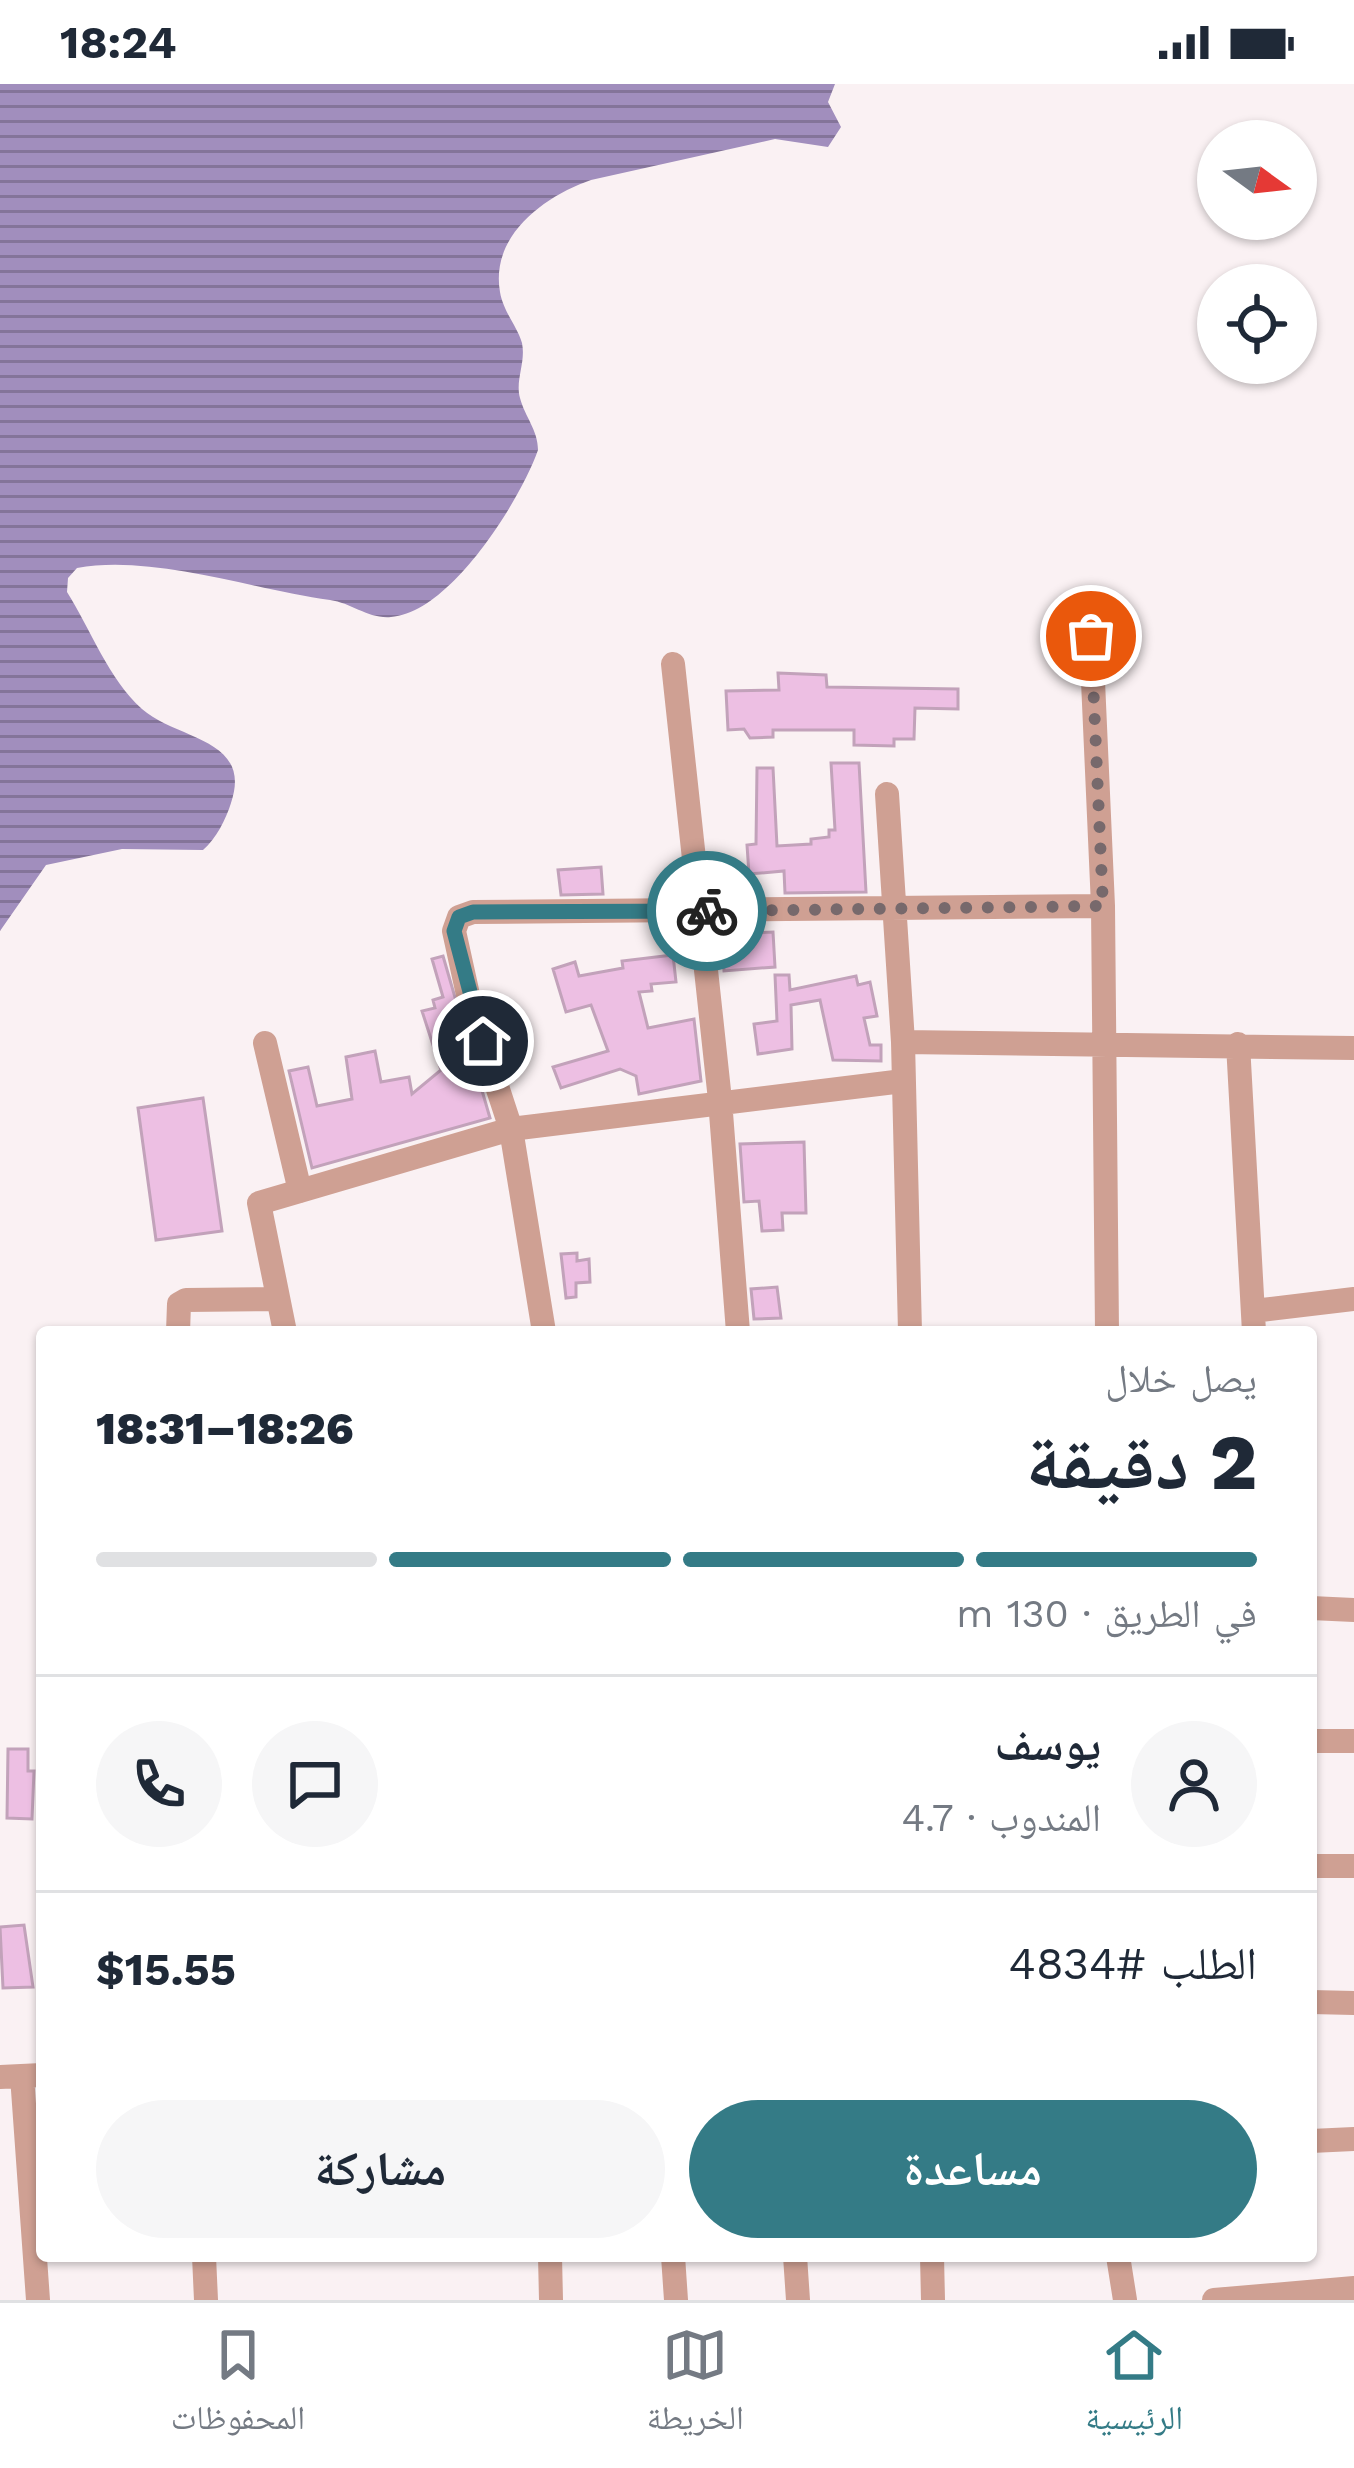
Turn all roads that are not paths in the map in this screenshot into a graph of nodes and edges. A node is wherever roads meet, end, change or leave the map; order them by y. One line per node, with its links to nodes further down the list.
1 (1091, 636): 4 (street)
2 (673, 664): 6 (street)
3 (887, 794): 5 (street)
4 (1103, 906): 5 (street); 9 (street)
5 (893, 908): 6 (street); 8 (street)
6 (698, 911): 13 (street); 14 (street)
7 (265, 1042): 15 (street)
8 (902, 1042): 9 (street); 12 (street)
9 (1100, 1044): 10 (street); 24 (street)
10 (1238, 1044): 11 (street); 18 (street)
11 (1354, 1048)
12 (903, 1081): 13 (street); 23 (street)
13 (720, 1100): 14 (street); 22 (street)
14 (511, 1129): 15 (street); 21 (street)
15 (300, 1192): 16 (street)
16 (277, 1298): 19 (street); 20 (street)
17 (1354, 1299): 18 (street)
18 (1254, 1321)
19 (178, 1326)
20 (284, 1326)
21 (539, 1326)
22 (738, 1326)
23 (910, 1326)
24 (1107, 1326)
25 (1317, 1608): 26 (street)
26 (1354, 1610)
27 (1317, 1741): 28 (street)
28 (1354, 1741)
29 (1317, 1866): 30 (street)
30 (1354, 1867)
31 (1317, 2002): 32 (street)
32 (1354, 2002)
33 (22, 2076): 43 (street)
34 (1354, 2140): 35 (street)
35 (1317, 2141)
36 (204, 2262): 44 (street)
37 (550, 2262): 45 (street)
38 (673, 2262): 46 (street)
39 (796, 2262): 47 (street)
40 (932, 2262): 48 (street)
41 (1119, 2262): 49 (street)
42 (1354, 2288): 50 (street)
43 (38, 2300)
44 (206, 2300)
45 (551, 2300)
46 (676, 2300)
47 (798, 2300)
48 (934, 2300)
49 (1125, 2300)
50 (1214, 2300)

